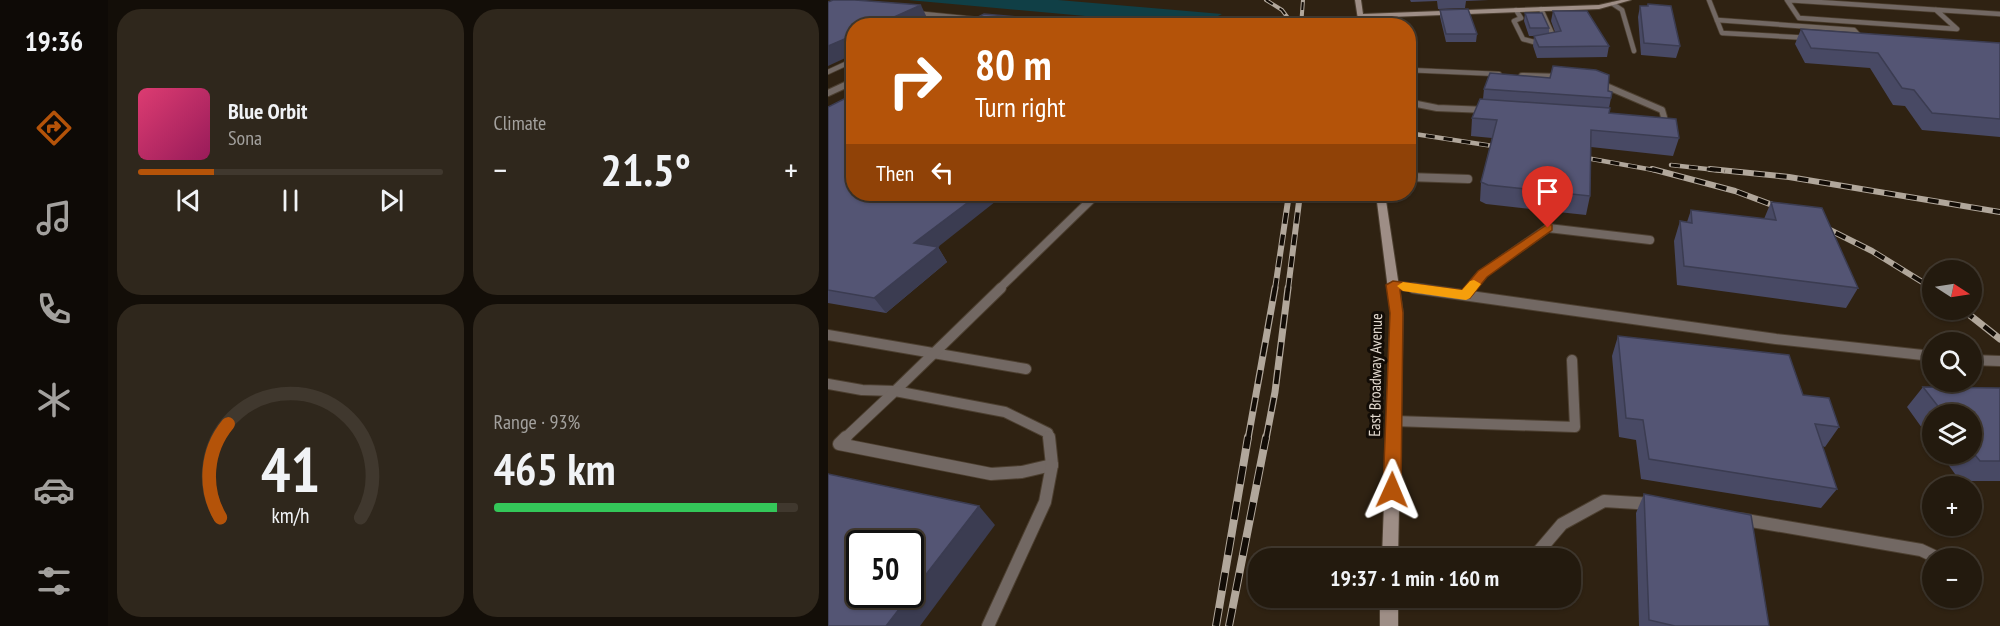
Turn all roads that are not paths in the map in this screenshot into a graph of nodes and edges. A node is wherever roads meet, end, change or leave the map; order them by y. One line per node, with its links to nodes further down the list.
1 (1358, 0): 11 (main road)
2 (1628, 0): 4 (main road)
3 (1709, 0): 14 (lane)
4 (1613, 4): 5 (main road); 17 (lane)
5 (1541, 9): 6 (main road); 6 (lane)
6 (1516, 10): 11 (main road)
7 (1936, 10): 7 (lane); 9 (lane)
8 (905, 12): 10 (lane)
9 (2000, 14)
10 (949, 16): 12 (lane); 13 (lane)
11 (1361, 16)
12 (945, 18)
13 (964, 18)
14 (1717, 21): 15 (lane); 16 (lane)
15 (1817, 39)
16 (1853, 41)
17 (1634, 51)
18 (846, 64): 20 (lane)
19 (1416, 70): 21 (lane)
20 (828, 72)
21 (1574, 78)
22 (1592, 81): 27 (lane)
23 (846, 85): 24 (lane)
24 (828, 93)
25 (1416, 104): 26 (lane)
26 (1493, 110)
27 (1648, 123)
28 (1416, 177): 29 (lane)
29 (1468, 179)
30 (1090, 201): 36 (lane)
31 (1381, 201): 33 (main road, East Broadway Avenue)
32 (1650, 240): 34 (lane)
33 (1393, 285): 34 (lane); 44 (main road, East Broadway Avenue)
34 (1466, 295): 37 (lane)
35 (828, 335): 36 (lane)
36 (933, 354): 41 (lane); 43 (lane)
37 (1922, 355)
38 (1572, 360): 44 (lane)
39 (1982, 361): 40 (lane)
40 (2000, 362)
41 (1026, 369)
42 (828, 384): 43 (lane)
43 (895, 391): 45 (lane); 46 (lane)
44 (1394, 421): 49 (main road, East Broadway Avenue)
45 (833, 443): 46 (lane)
46 (1052, 465): 53 (lane)
47 (1669, 506): 50 (lane)
48 (1726, 516): 51 (lane)
49 (1390, 548)
50 (1542, 548)
51 (1922, 550)
52 (1389, 608): 54 (main road)
53 (988, 626)
54 (1389, 626)

